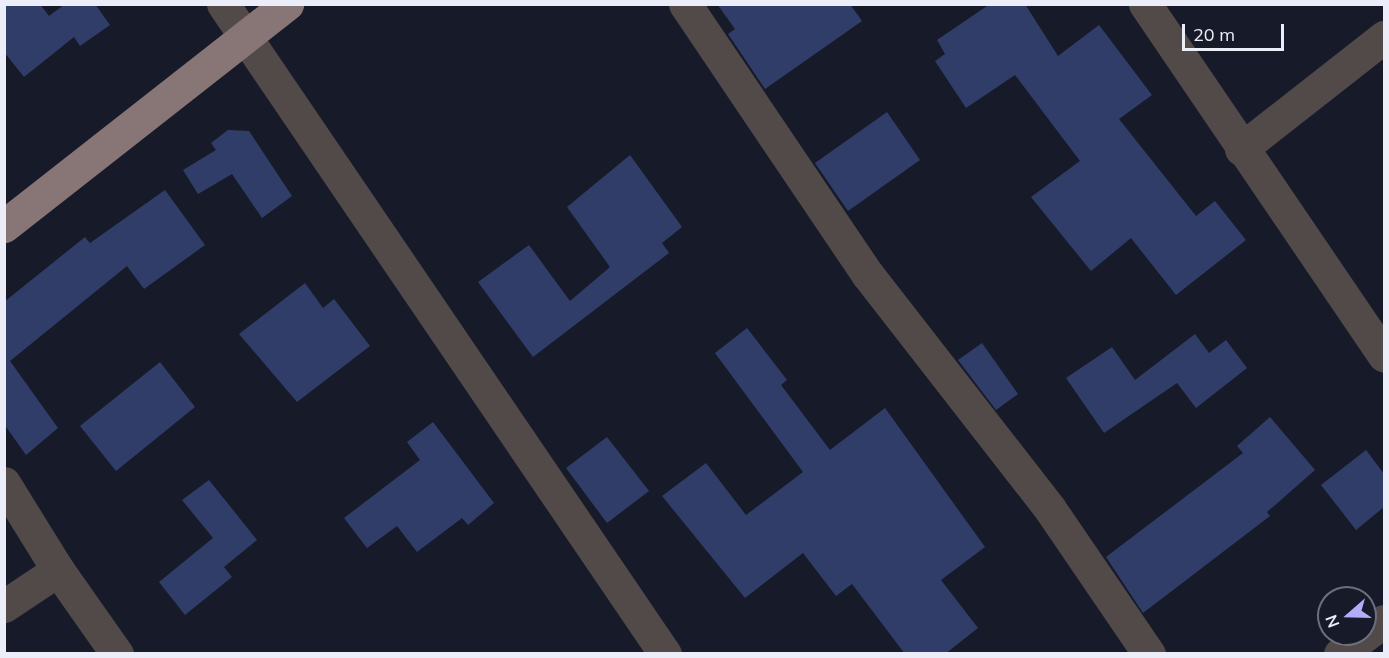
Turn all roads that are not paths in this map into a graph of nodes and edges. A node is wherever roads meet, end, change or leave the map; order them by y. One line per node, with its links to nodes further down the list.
1 (223, 4): 5 (street)
2 (287, 4): 5 (main road)
3 (685, 4): 17 (street)
4 (1145, 4): 7 (street)
5 (245, 37): 8 (main road); 16 (street)
6 (1384, 37): 7 (street)
7 (1241, 149): 9 (street)
8 (4, 226)
9 (1382, 345)
10 (4, 483): 11 (street)
11 (58, 570): 12 (street); 15 (street)
12 (4, 606)
13 (1384, 621): 14 (street)
14 (1346, 652)
15 (117, 654)
16 (665, 654)
17 (1149, 654)

